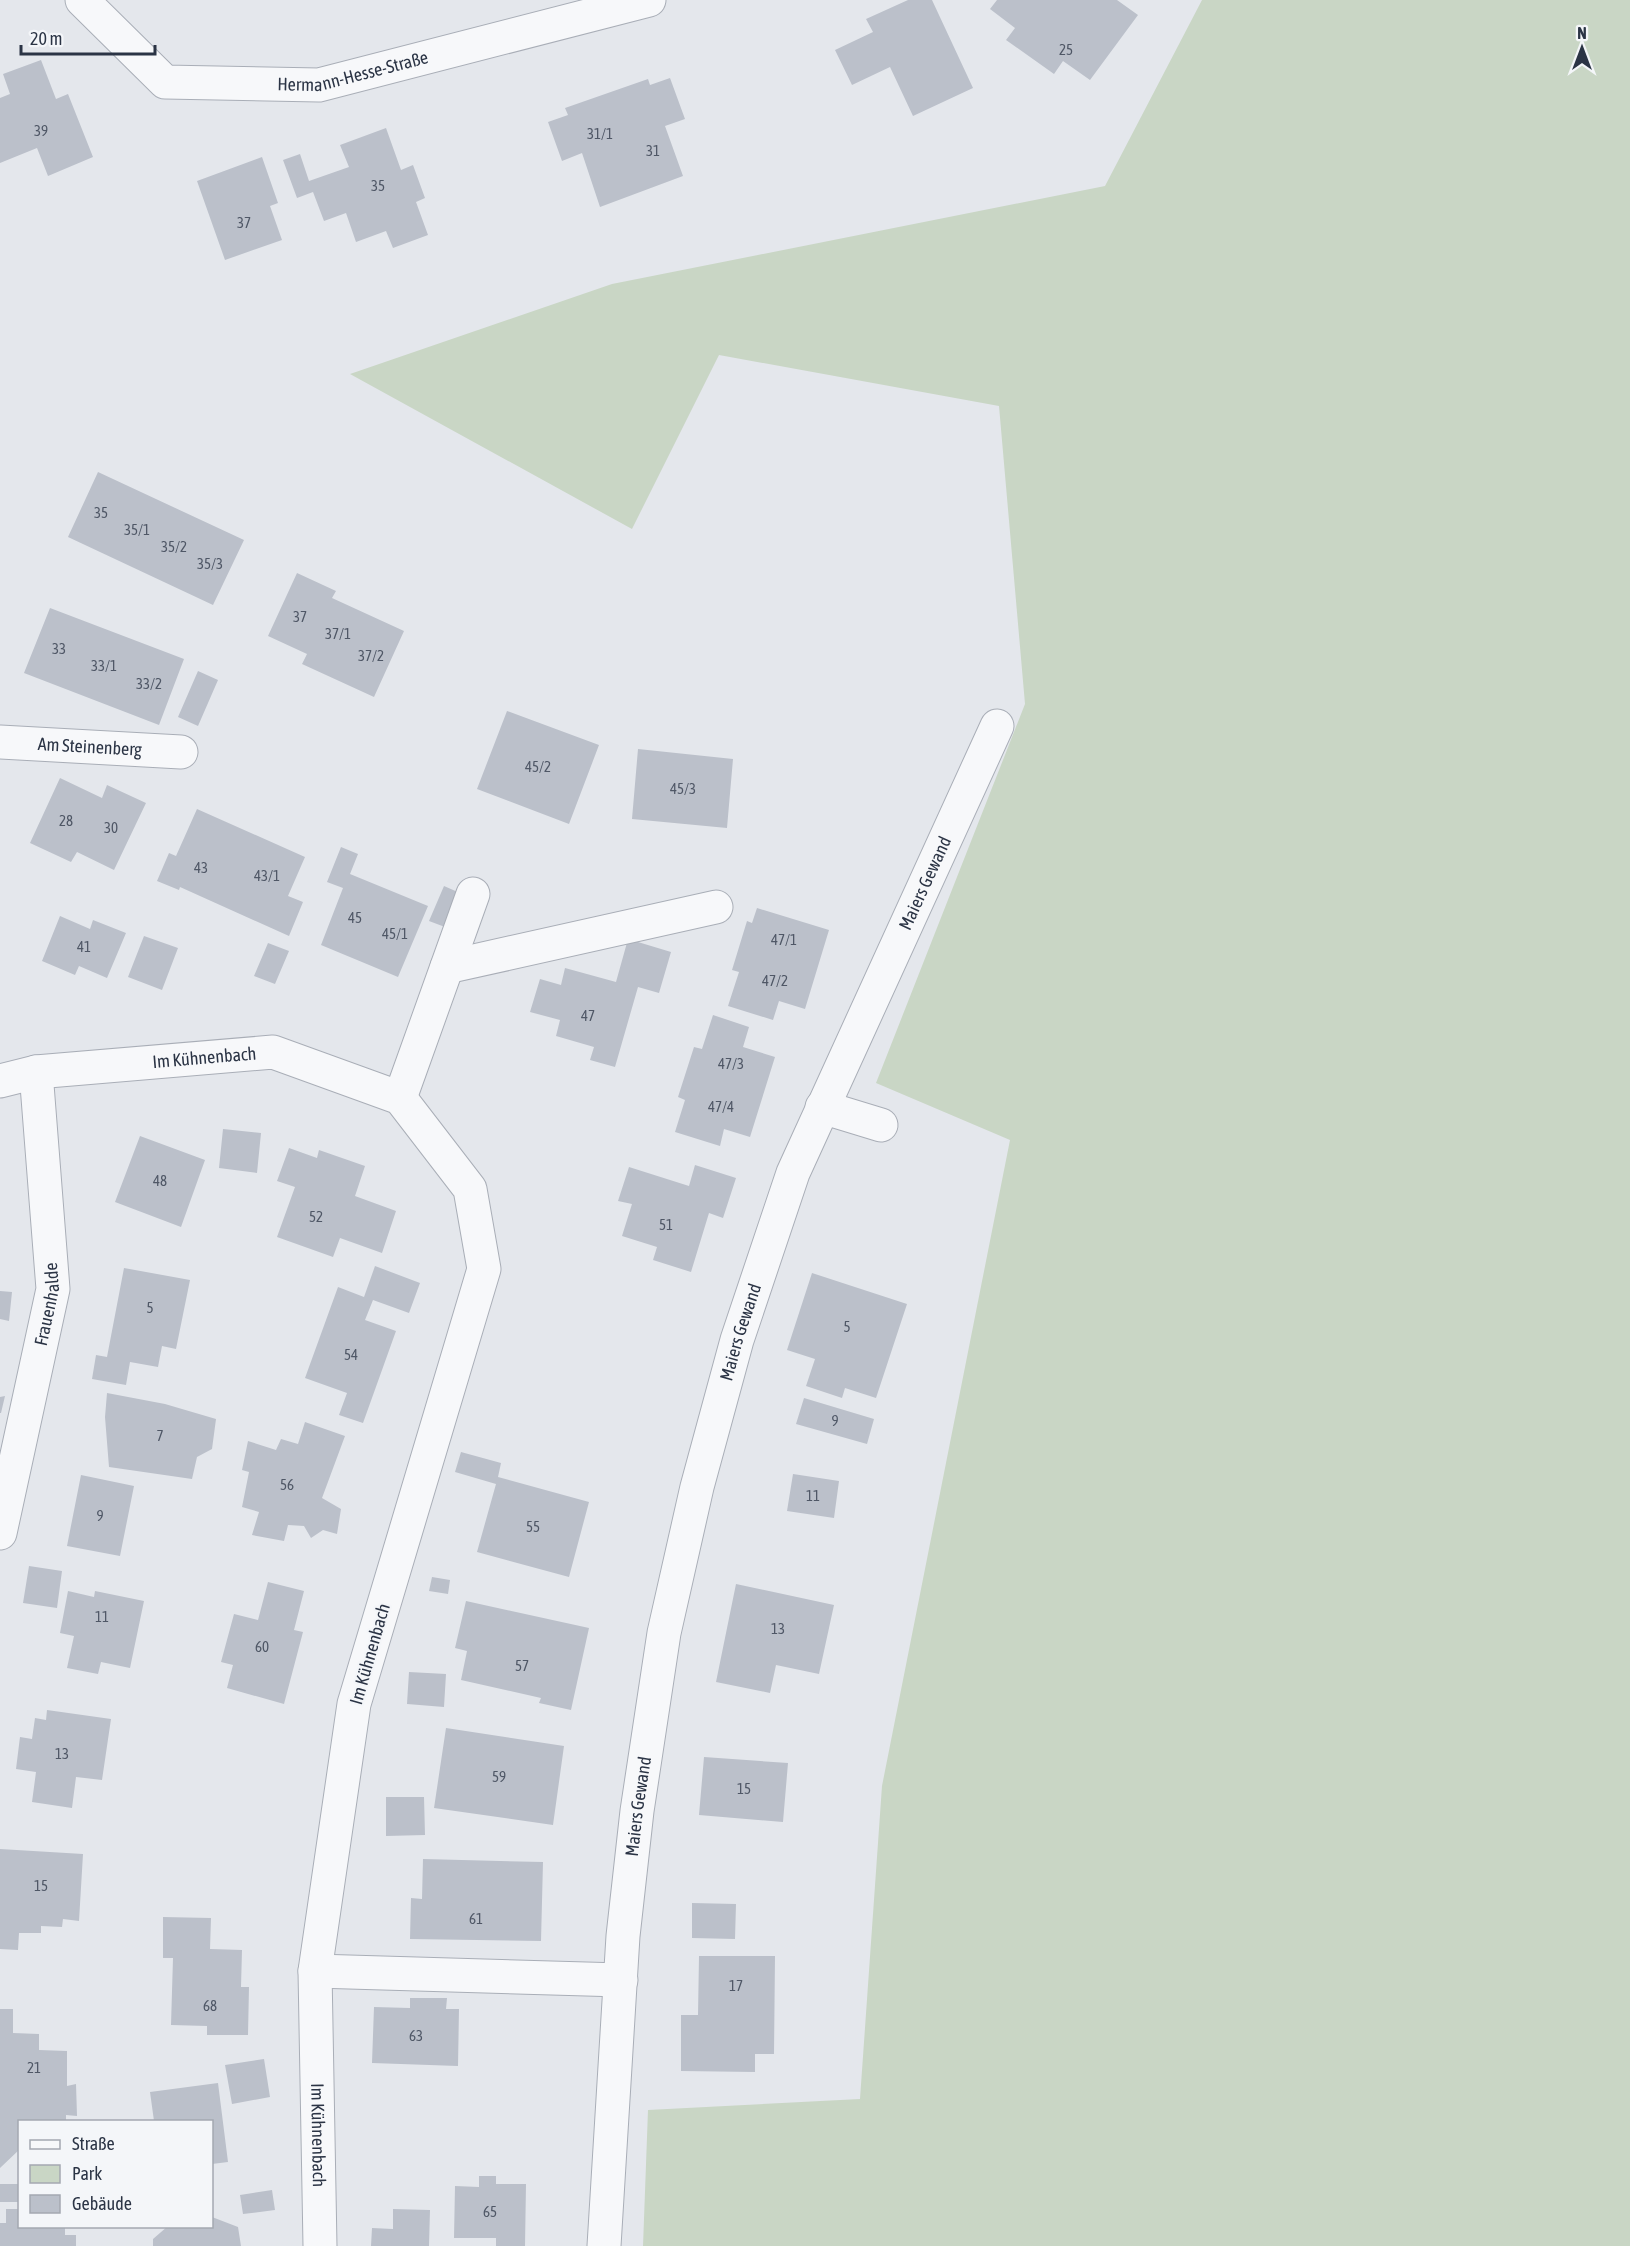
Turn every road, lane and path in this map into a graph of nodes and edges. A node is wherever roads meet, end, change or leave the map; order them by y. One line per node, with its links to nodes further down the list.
1 (82, 0): 2 (street, Hermann-Hesse-Straße)
2 (649, 0)
3 (997, 726): 12 (street, Maiers Gewand)
4 (0, 742): 5 (street, Am Steinenberg)
5 (181, 752)
6 (473, 894): 8 (street)
7 (716, 907): 8 (street)
8 (447, 967): 11 (street)
9 (36, 1072): 10 (street, Im Kühnenbach); 11 (street, Im Kühnenbach); 14 (street, Frauenhalde)
10 (0, 1081)
11 (400, 1098): 15 (street, Im Kühnenbach)
12 (822, 1107): 13 (street); 16 (street, Maiers Gewand)
13 (881, 1125)
14 (0, 1533)
15 (315, 1971): 16 (street); 17 (street, Im Kühnenbach)
16 (621, 1980): 18 (street, Maiers Gewand)
17 (321, 2246)
18 (604, 2246)

